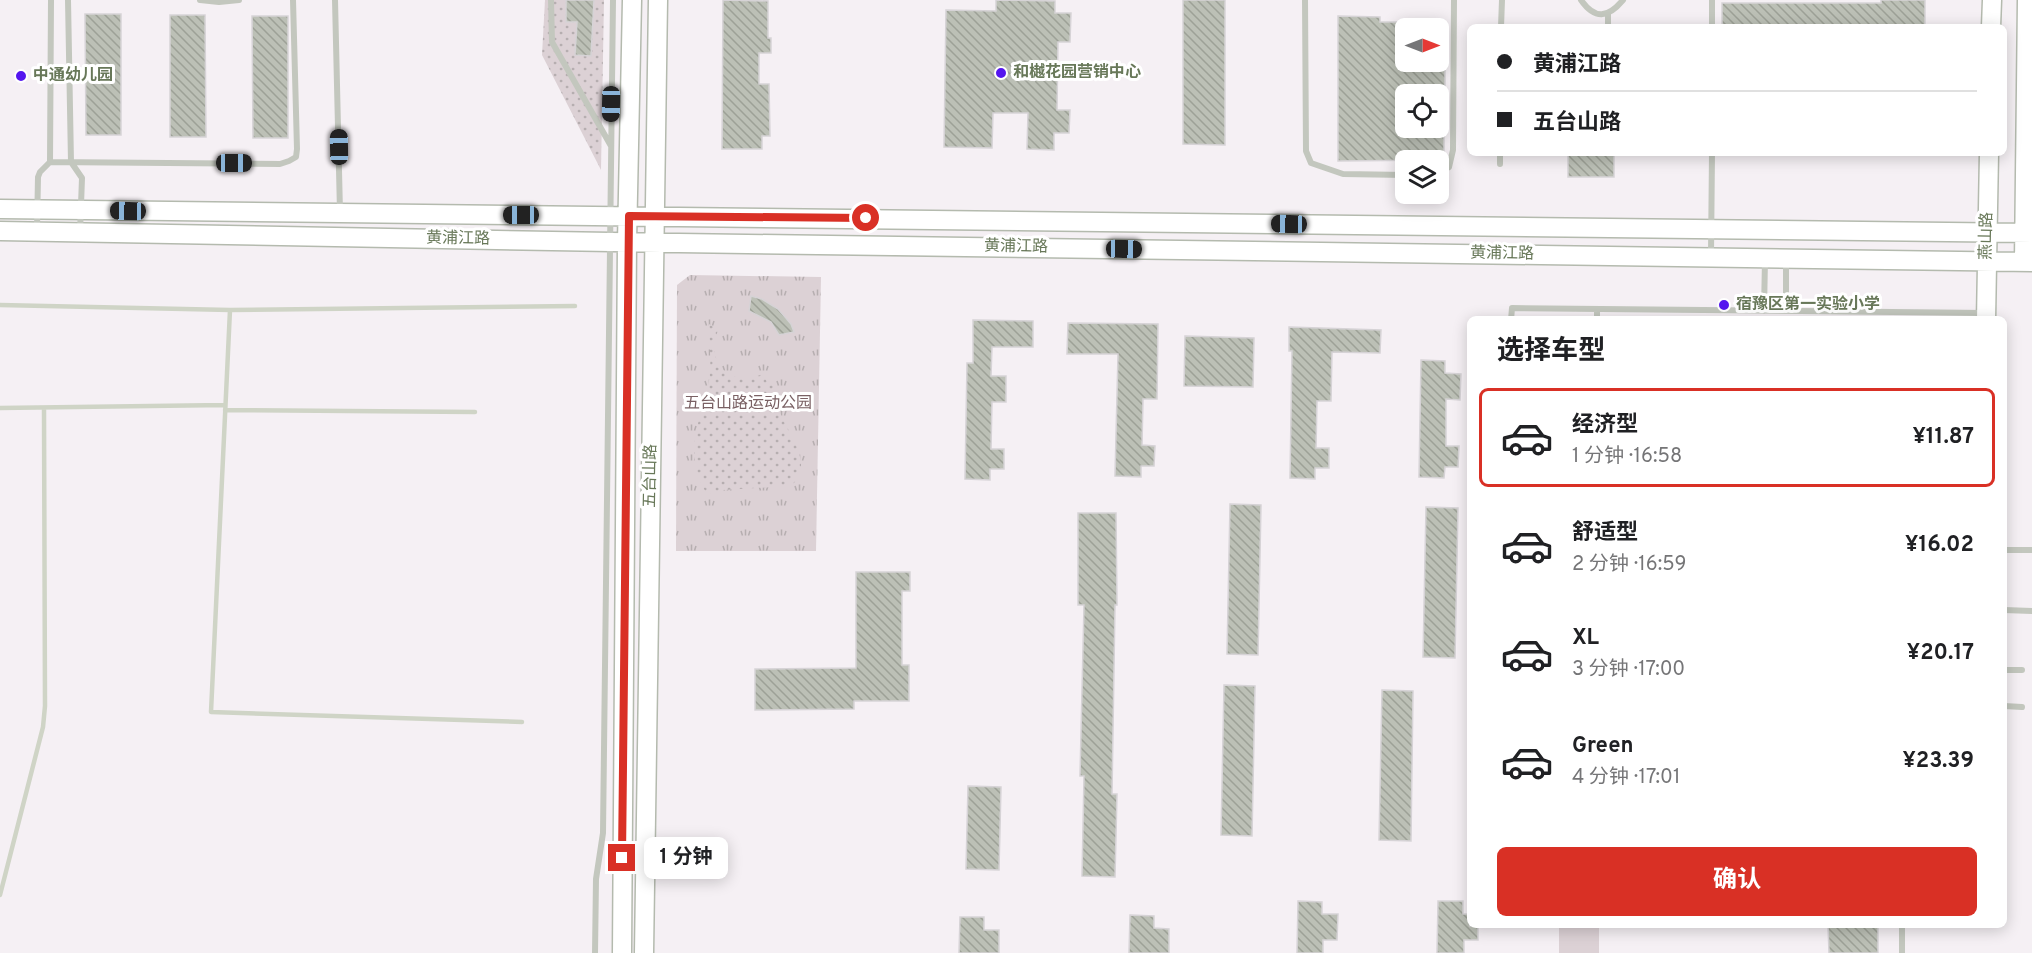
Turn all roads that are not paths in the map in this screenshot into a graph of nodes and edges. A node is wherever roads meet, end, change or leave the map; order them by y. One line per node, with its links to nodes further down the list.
1 (51, 0): 28 (lane)
2 (68, 0): 29 (lane)
3 (200, 0): 4 (lane)
4 (239, 0)
5 (293, 0): 29 (lane)
6 (335, 0): 36 (lane)
7 (551, 0): 24 (lane)
8 (613, 0): 24 (lane)
9 (632, 0): 37 (street, 五台山路)
10 (658, 0): 38 (street, 五台山路)
11 (1305, 0): 32 (lane)
12 (1454, 0): 31 (lane)
13 (1502, 0): 20 (lane)
14 (1581, 0): 19 (lane)
15 (1623, 0): 19 (lane)
16 (1712, 0): 22 (lane)
17 (1992, 0): 23 (street)
18 (2027, 0): 44 (street)
19 (1608, 14): 21 (lane)
20 (1501, 24)
21 (1608, 24)
22 (1712, 24)
23 (1991, 24)
24 (611, 146): 37 (lane)
25 (1500, 156): 30 (lane)
26 (1712, 156): 39 (lane)
27 (1989, 156): 43 (street, 燕山路)
28 (50, 162): 29 (lane); 34 (lane)
29 (71, 162): 35 (lane)
30 (1500, 164)
31 (1449, 167)
32 (1395, 174)
33 (0, 209): 34 (street, 黄浦江路)
34 (38, 210): 35 (street, 黄浦江路); 41 (lane)
35 (81, 210): 36 (street, 黄浦江路); 42 (lane)
36 (340, 213): 37 (street, 黄浦江路)
37 (620, 216): 38 (street, 黄浦江路); 45 (street, 五台山路)
38 (655, 216): 39 (street, 黄浦江路); 46 (street, 五台山路)
39 (1711, 230): 43 (street, 黄浦江路); 47 (lane)
40 (0, 231): 41 (street, 黄浦江路)
41 (38, 232): 42 (street, 黄浦江路)
42 (80, 232): 45 (street, 黄浦江路)
43 (1987, 233): 44 (street, 黄浦江路); 50 (street, 燕山路)
44 (2028, 233): 51 (street)
45 (619, 242): 46 (street, 黄浦江路); 68 (lane); 69 (street, 五台山路)
46 (654, 242): 47 (street, 黄浦江路); 70 (street, 五台山路)
47 (1711, 258): 48 (street, 黄浦江路)
48 (1765, 258): 49 (street, 黄浦江路); 53 (lane)
49 (1786, 259): 50 (street, 黄浦江路); 54 (lane)
50 (1986, 262): 51 (street, 黄浦江路); 58 (street, 燕山路)
51 (2028, 262)
52 (1597, 309): 53 (lane); 55 (lane); 56 (lane)
53 (1764, 311): 54 (lane)
54 (1786, 311): 57 (lane)
55 (1511, 316)
56 (1597, 316)
57 (1869, 316): 58 (lane)
58 (1986, 316)
59 (2007, 550): 60 (lane)
60 (2032, 550)
61 (2007, 610): 62 (lane)
62 (2032, 611)
63 (2007, 670): 64 (lane)
64 (2022, 670)
65 (2007, 706): 66 (lane)
66 (2022, 707)
67 (1902, 928): 71 (lane)
68 (596, 953)
69 (622, 953)
70 (644, 953)
71 (1902, 953)

